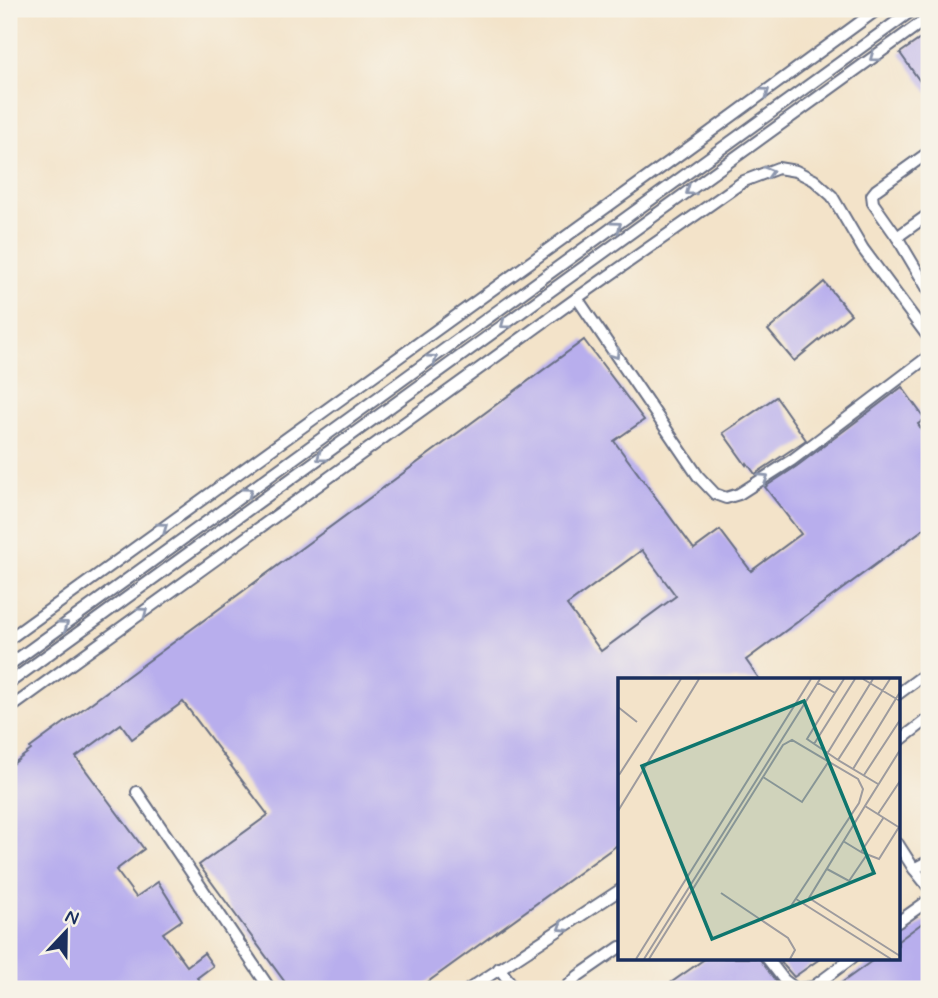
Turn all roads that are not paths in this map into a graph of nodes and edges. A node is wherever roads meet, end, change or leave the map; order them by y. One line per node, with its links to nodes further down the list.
1 (878, 9): 11 (lane, one-way to 1)
2 (914, 9): 12 (lane, one-way to 2)
3 (929, 18): 14 (lane, one-way to 14)
4 (929, 152): 6 (lane)
5 (929, 214): 6 (lane)
6 (897, 237): 7 (lane)
7 (929, 291)
8 (577, 298): 9 (lane, one-way to 9); 10 (lane, one-way to 10); 16 (lane, one-way to 8)
9 (929, 338)
10 (929, 356)
11 (9, 639)
12 (9, 665)
13 (929, 671): 15 (lane)
14 (9, 683)
15 (900, 693)
16 (9, 709)
17 (929, 719): 18 (lane)
18 (900, 741)
19 (137, 792): 31 (lane)
20 (900, 847): 22 (lane)
21 (929, 861): 22 (lane)
22 (914, 869): 23 (lane)
23 (929, 888)
24 (618, 891): 30 (lane, one-way to 30)
25 (929, 900): 26 (lane)
26 (900, 921)
27 (618, 948): 34 (lane)
28 (769, 960): 35 (lane)
29 (849, 960): 35 (lane)
30 (499, 968): 32 (lane); 33 (lane)
31 (270, 989)
32 (469, 989)
33 (515, 989)
34 (564, 989)
35 (797, 989)

